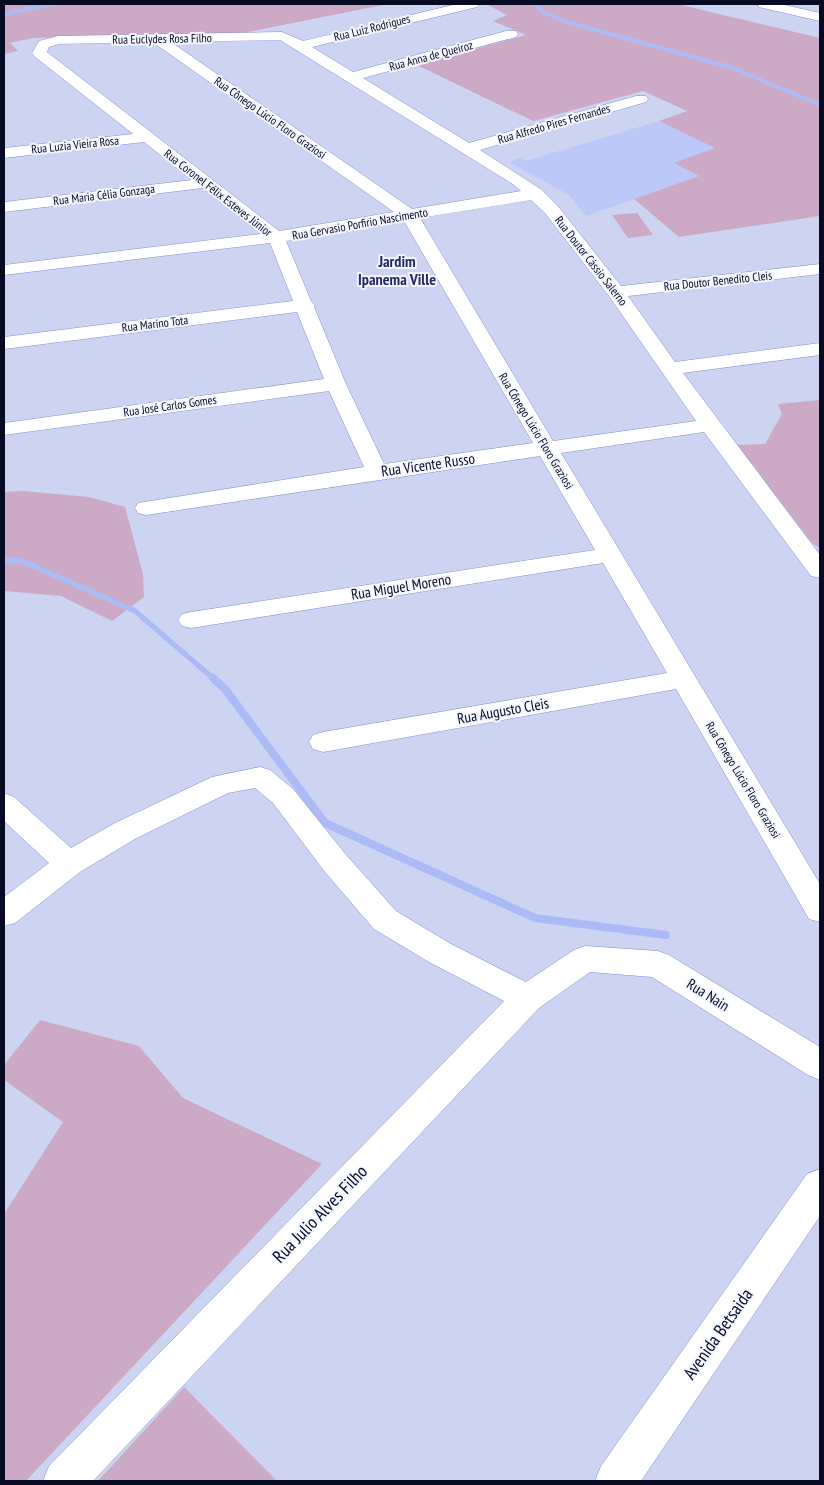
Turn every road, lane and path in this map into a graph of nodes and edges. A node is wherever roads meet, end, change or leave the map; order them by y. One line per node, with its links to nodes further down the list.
1 (472, 4): 8 (street, Rua Luiz Rodrigues)
2 (764, 4): 3 (street)
3 (820, 17)
4 (511, 34): 9 (street, Rua Anna de Queiroz)
5 (282, 36): 6 (street, Rua Euclydes Rosa Filho); 8 (street, Rua Doutor Cássio Salerno)
6 (158, 40): 7 (street, Rua Euclydes Rosa Filho); 17 (street, Rua Cônego Lúcio Floro Graziosi)
7 (44, 44): 11 (street, Rua Coronel Félix Esteves Júnior)
8 (301, 46): 9 (street, Rua Doutor Cássio Salerno)
9 (351, 77): 12 (street, Rua Doutor Cássio Salerno)
10 (641, 98): 12 (street, Rua Alfredo Pires Fernandes)
11 (146, 137): 13 (street, Rua Luzia Vieira Rosa); 14 (street, Rua Coronel Félix Esteves Júnior)
12 (467, 149): 15 (street, Rua Doutor Cássio Salerno)
13 (4, 153)
14 (205, 183): 16 (street, Rua Maria Célia Gonzaga); 18 (street, Rua Coronel Félix Esteves Júnior)
15 (536, 194): 17 (street, Rua Gervasio Porfirio Nascimento); 21 (street, Rua Doutor Cássio Salerno)
16 (4, 207)
17 (408, 215): 18 (street, Rua Gervasio Porfirio Nascimento); 29 (street, Rua Cônego Lúcio Floro Graziosi)
18 (276, 238): 20 (street, Rua Gervasio Porfirio Nascimento); 22 (street, Rua Coronel Félix Esteves Júnior)
19 (820, 269): 21 (street, Rua Doutor Benedito Cleis)
20 (4, 270)
21 (616, 292): 25 (street, Rua Doutor Cássio Salerno)
22 (306, 305): 23 (street, Rua Marino Tota); 26 (street, Rua Coronel Félix Esteves Júnior)
23 (4, 342)
24 (820, 349): 25 (street)
25 (672, 368): 27 (street, Rua Doutor Cássio Salerno)
26 (336, 384): 28 (street, Rua José Carlos Gomes); 30 (street, Rua Coronel Félix Esteves Júnior)
27 (710, 425): 29 (street, Rua Vicente Russo); 33 (street, Rua Doutor Cássio Salerno)
28 (4, 429)
29 (546, 448): 30 (street, Rua Vicente Russo); 32 (street, Rua Cônego Lúcio Floro Graziosi)
30 (377, 472): 31 (street, Rua Vicente Russo)
31 (146, 508)
32 (610, 555): 34 (street, Rua Miguel Moreno); 35 (street, Rua Cônego Lúcio Floro Graziosi)
33 (820, 571)
34 (191, 620)
35 (684, 680): 36 (street, Rua Augusto Cleis); 39 (street, Rua Cônego Lúcio Floro Graziosi)
36 (323, 742)
37 (4, 804): 38 (street)
38 (69, 864): 40 (street); 42 (street)
39 (820, 910)
40 (4, 914)
41 (585, 959): 42 (street, Rua Julio Alves Filho); 43 (street, Rua Nain)
42 (528, 998): 45 (street, Rua Julio Alves Filho)
43 (820, 1065)
44 (820, 1186): 46 (street, Avenida Betsaida)
45 (64, 1481)
46 (616, 1481)

